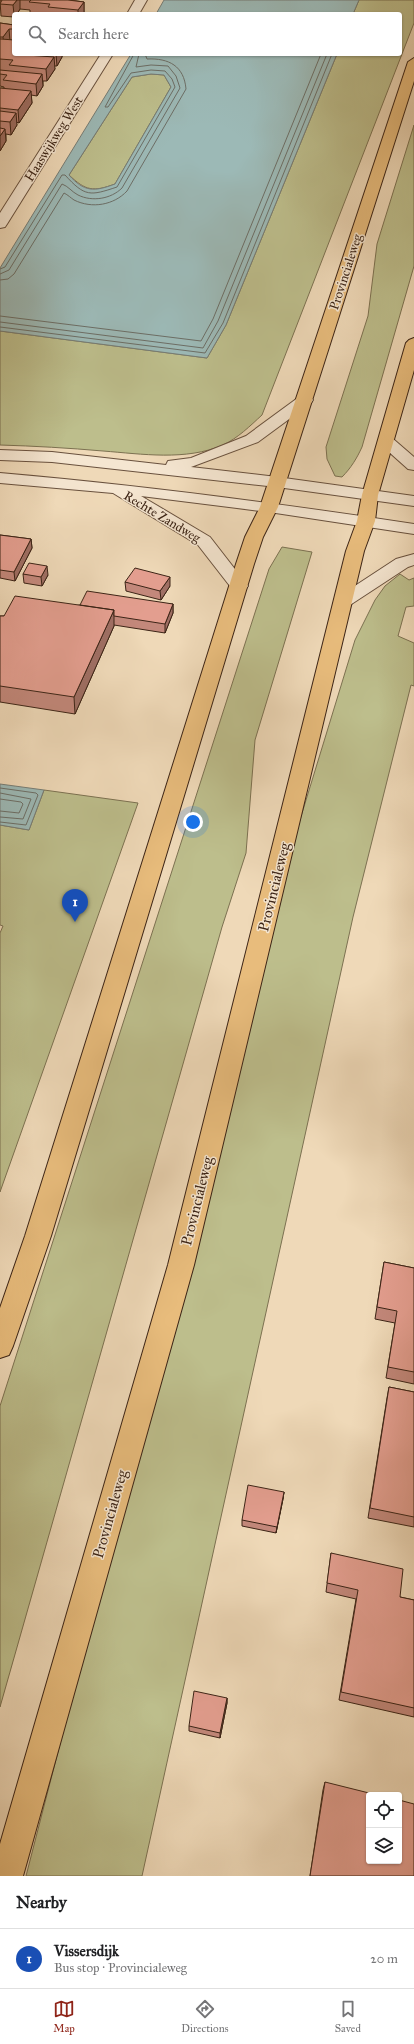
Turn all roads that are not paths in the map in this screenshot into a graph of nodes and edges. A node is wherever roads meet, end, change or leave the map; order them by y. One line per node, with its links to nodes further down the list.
1 (141, 0): 2 (street)
2 (134, 12)
3 (107, 56): 5 (street, Haaswijkweg West)
4 (414, 62): 8 (main road, Provincialeweg)
5 (0, 224)
6 (414, 343): 7 (main road, Provincialeweg)
7 (410, 368): 9 (main road, Provincialeweg)
8 (305, 400): 12 (street, Rechte Zandweg); 14 (main road, Provincialeweg)
9 (386, 441): 11 (street); 16 (main road, Provincialeweg)
10 (0, 455): 12 (street, Rechte Zandweg)
11 (414, 465)
12 (153, 469): 14 (street, Rechte Zandweg)
13 (0, 478): 15 (street, Rechte Zandweg)
14 (278, 482): 16 (street); 18 (main road, Provincialeweg)
15 (114, 488): 18 (street, Rechte Zandweg); 22 (street, Rechte Zandweg)
16 (370, 495): 17 (street); 19 (main road, Provincialeweg)
17 (410, 500)
18 (270, 507): 19 (street); 22 (main road, Provincialeweg)
19 (366, 521): 20 (street); 23 (main road, Provincialeweg)
20 (407, 528)
21 (414, 559): 23 (street)
22 (239, 586): 24 (main road, Provincialeweg)
23 (344, 601): 25 (main road, Provincialeweg)
24 (0, 1346)
25 (7, 1876)

